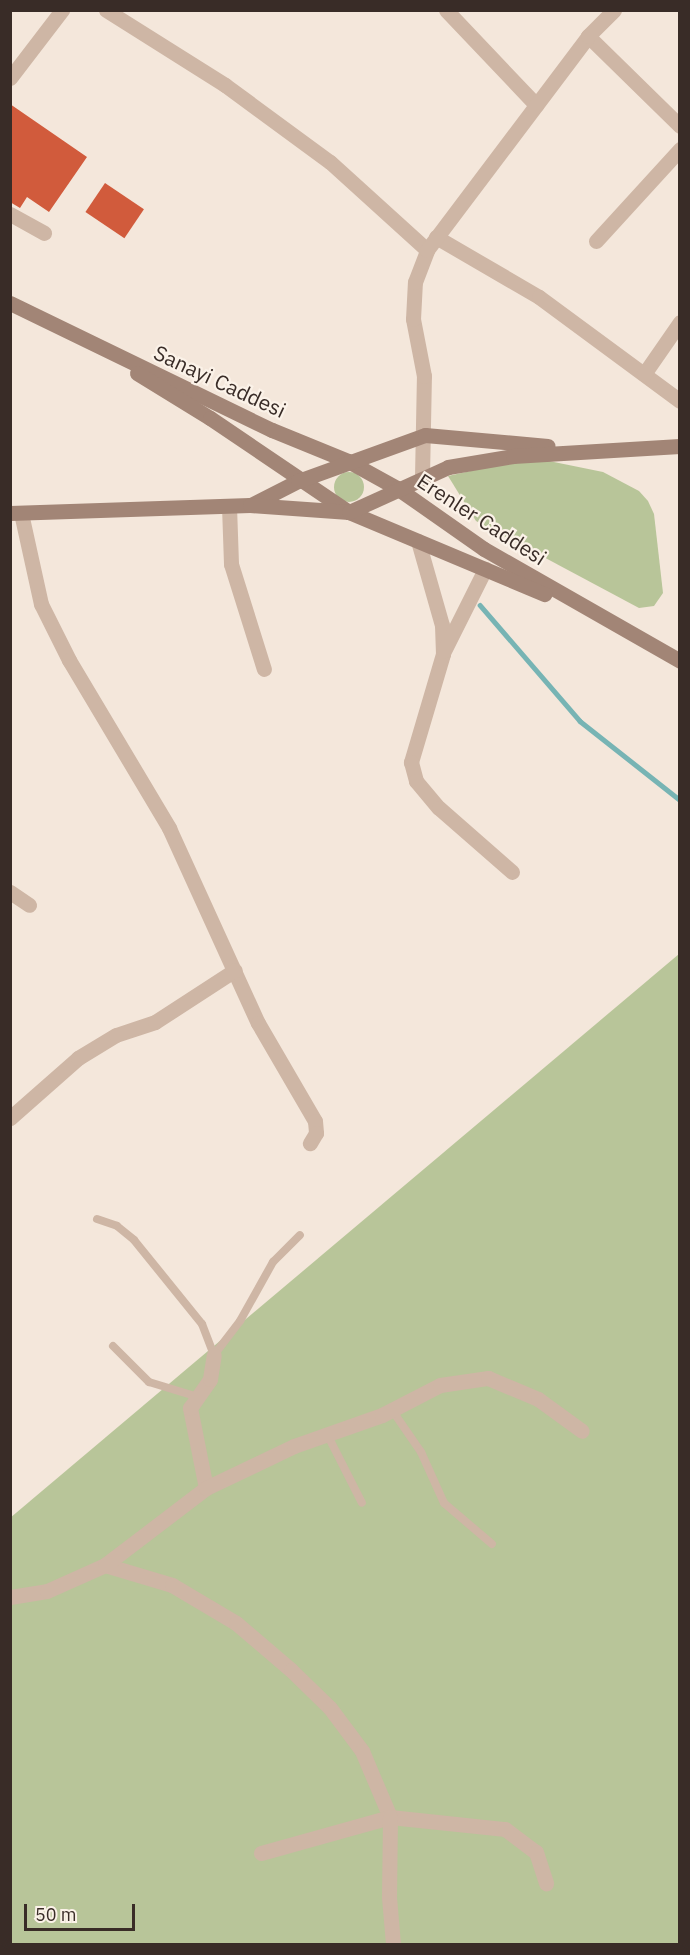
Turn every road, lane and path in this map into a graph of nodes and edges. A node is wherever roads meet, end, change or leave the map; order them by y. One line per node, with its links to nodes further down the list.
1 (62, 10): 6 (street)
2 (106, 10): 14 (street)
3 (446, 10): 7 (street)
4 (614, 10): 5 (street)
5 (588, 36): 7 (street); 8 (street)
6 (10, 78)
7 (536, 105): 12 (street)
8 (680, 126)
9 (680, 149): 13 (street)
10 (10, 214): 11 (street)
11 (44, 233)
12 (436, 237): 14 (street); 18 (street)
13 (596, 241)
14 (427, 250): 20 (street)
15 (12, 306): 17 (main road, Sanayi Caddesi)
16 (680, 322): 18 (street)
17 (75, 336): 23 (main road, Sanayi Caddesi); 25 (main road, Sanayi Caddesi)
18 (644, 374): 19 (street)
19 (680, 401)
20 (425, 435): 22 (main road); 23 (main road); 24 (street)
21 (680, 446): 22 (main road)
22 (590, 449): 24 (main road)
23 (348, 461): 25 (main road); 26 (main road, Erenler Caddesi)
24 (423, 477): 26 (main road); 31 (main road)
25 (298, 481): 27 (main road); 29 (main road, Sanayi Caddesi)
26 (397, 488): 29 (main road); 31 (main road, Erenler Caddesi)
27 (250, 505): 28 (main road); 29 (main road)
28 (229, 506): 30 (main road); 37 (street)
29 (349, 512): 32 (main road, Erenler Caddesi)
30 (16, 513): 41 (street)
31 (433, 513): 34 (main road, Erenler Caddesi)
32 (418, 541): 33 (main road, Erenler Caddesi); 35 (street)
33 (485, 569): 34 (main road, Erenler Caddesi); 35 (street)
34 (591, 613): 36 (main road, Erenler Caddesi)
35 (443, 654): 38 (street)
36 (680, 661)
37 (264, 669)
38 (513, 872)
39 (10, 892): 40 (street)
40 (29, 905)
41 (235, 970): 42 (street); 43 (street)
42 (10, 1118)
43 (310, 1143)
44 (98, 1219): 47 (lane)
45 (300, 1235): 47 (lane)
46 (113, 1346): 48 (lane)
47 (214, 1354): 48 (street)
48 (195, 1396): 52 (street)
49 (392, 1410): 50 (street); 51 (street); 54 (lane)
50 (582, 1431)
51 (327, 1434): 52 (street); 53 (lane)
52 (206, 1488): 55 (street)
53 (362, 1503)
54 (492, 1544)
55 (105, 1565): 56 (street); 57 (street)
56 (10, 1597)
57 (390, 1817): 58 (street); 59 (street); 60 (street)
58 (261, 1853)
59 (546, 1883)
60 (393, 1944)

